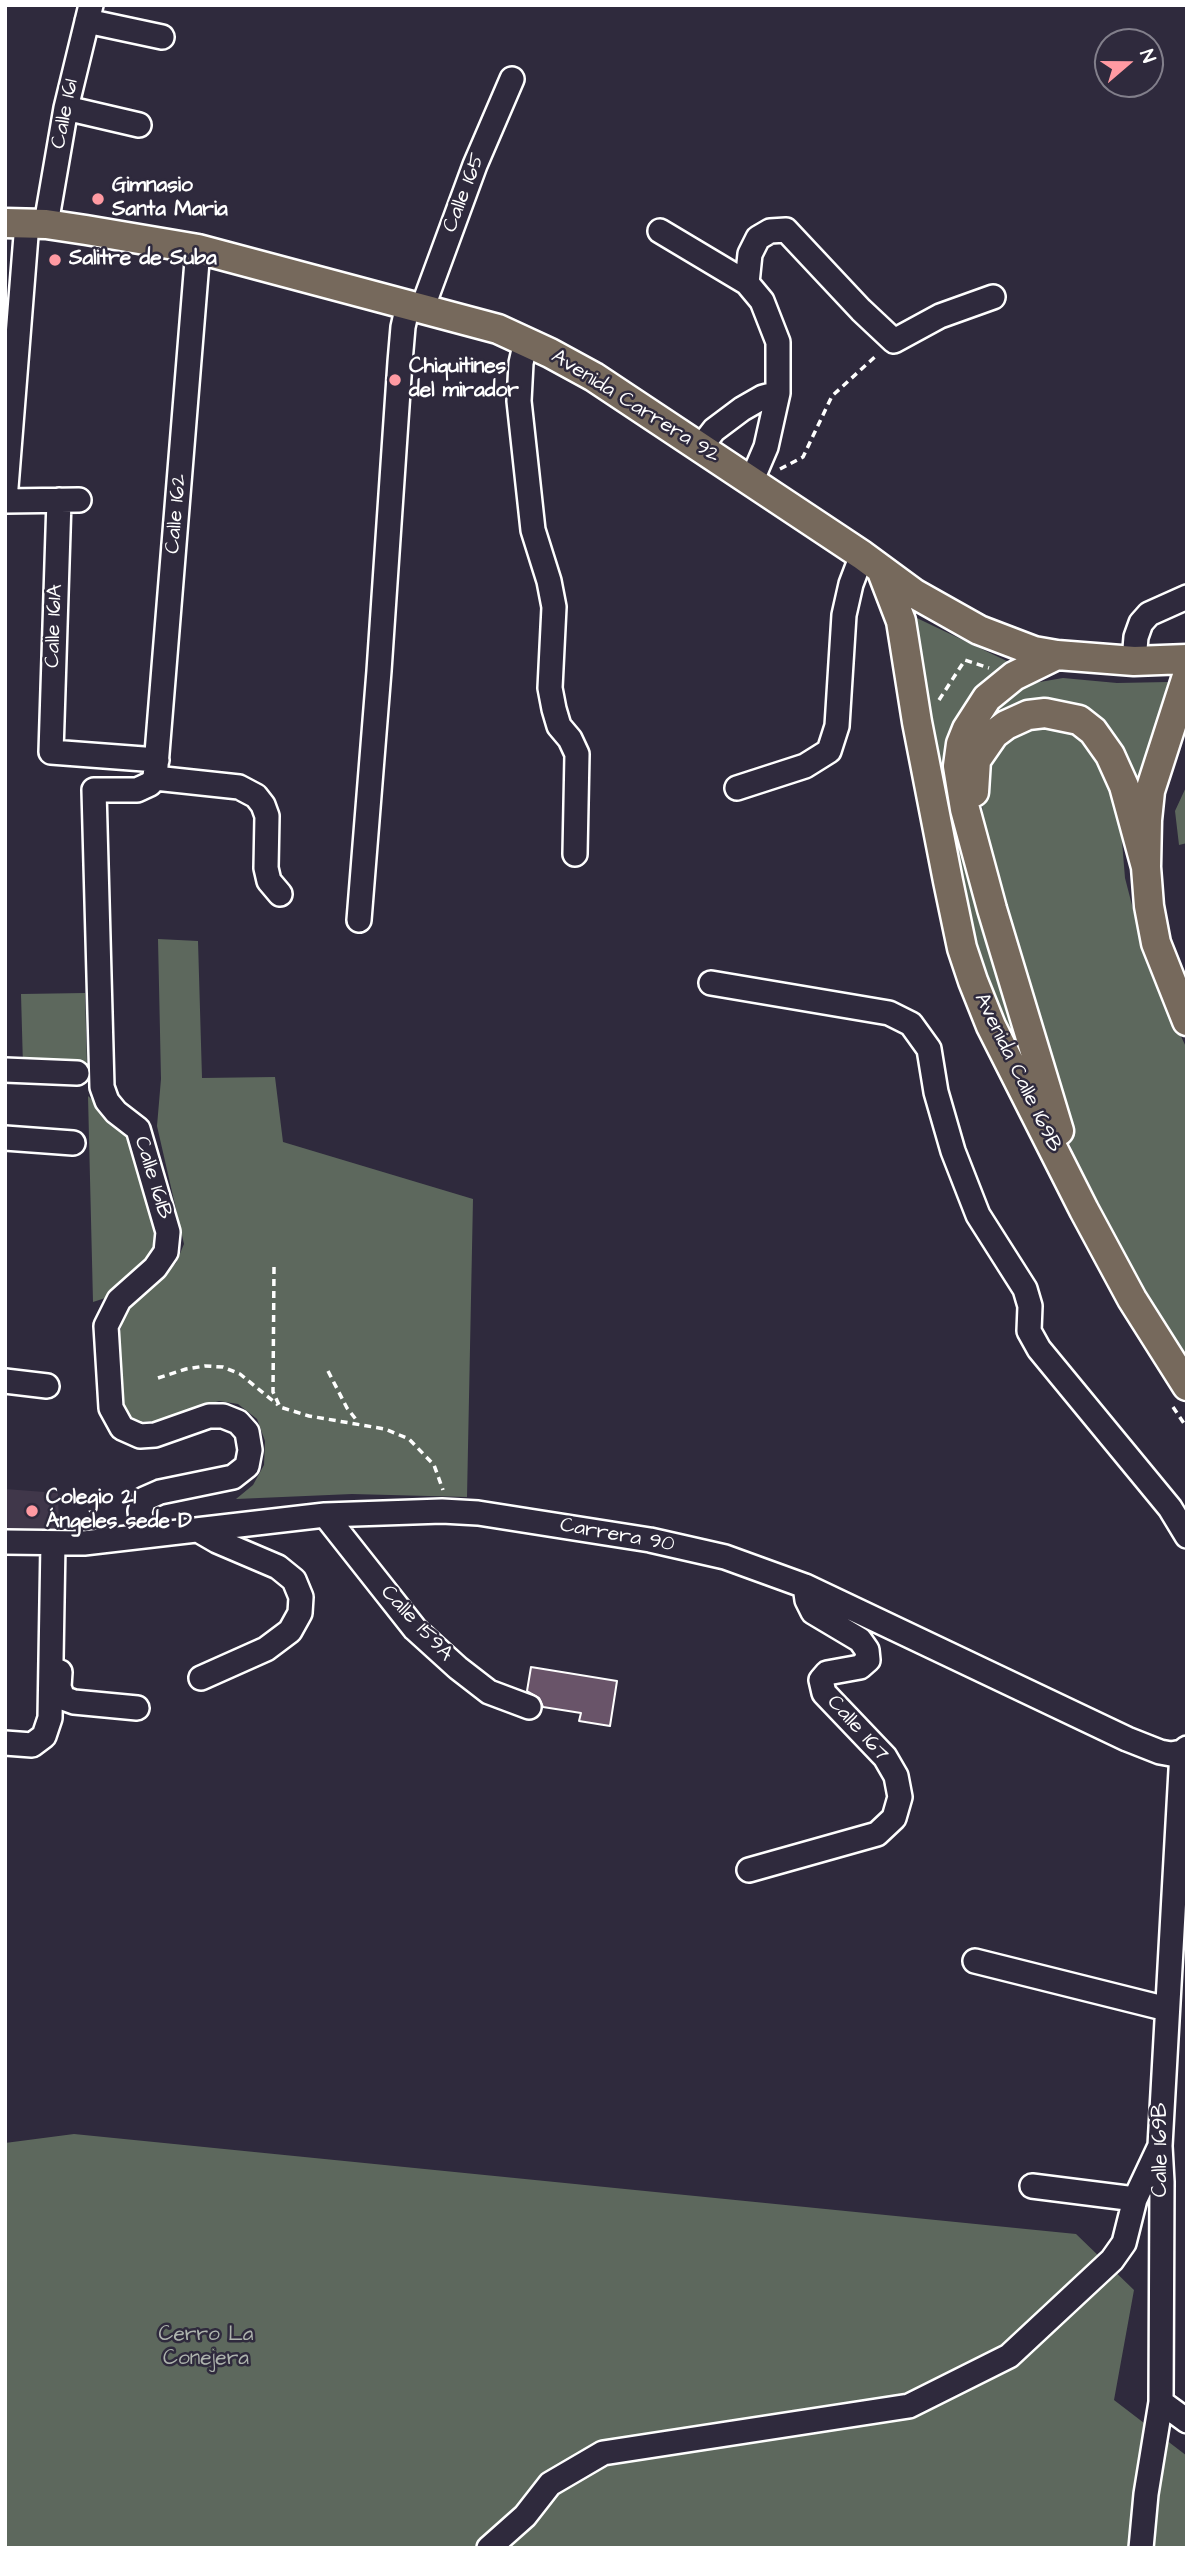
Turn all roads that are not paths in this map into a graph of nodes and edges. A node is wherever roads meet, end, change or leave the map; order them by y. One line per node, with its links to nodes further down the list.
1 (89, 13): 2 (street); 4 (street, Calle 161)
2 (162, 37)
3 (512, 79): 11 (street, Calle 165)
4 (66, 108): 5 (street); 6 (street, Calle 161)
5 (139, 125)
6 (26, 223): 8 (main road, Avenida Carrera 92); 16 (street, Calle 161)
7 (660, 231): 9 (street)
8 (198, 249): 11 (main road, Avenida Carrera 92); 23 (street, Calle 162)
9 (747, 284): 10 (street); 13 (street)
10 (993, 297)
11 (415, 307): 12 (main road, Avenida Carrera 92); 29 (street, Calle 165)
12 (526, 341): 14 (main road, Avenida Carrera 92); 25 (street)
13 (778, 393): 14 (street); 15 (street)
14 (700, 447): 15 (main road, Avenida Carrera 92)
15 (758, 486): 17 (main road, Avenida Carrera 92)
16 (5, 501): 23 (street, Calle 161A)
17 (872, 562): 19 (main road, Avenida Carrera 92); 24 (street); 36 (main road, Avenida Calle 169B)
18 (1187, 597): 21 (street)
19 (1057, 655): 21 (main road, Avenida Carrera 92); 28 (main road)
20 (1187, 659): 21 (main road, Avenida Carrera 92)
21 (1134, 660)
22 (1187, 676): 26 (main road)
23 (156, 769): 27 (street); 42 (street, Calle 161B)
24 (737, 788)
25 (575, 854)
26 (1146, 867): 28 (main road); 31 (main road)
27 (280, 894)
28 (992, 909): 36 (main road)
29 (359, 920)
30 (711, 983): 43 (street)
31 (1187, 1021)
32 (5, 1070): 33 (street)
33 (77, 1073)
34 (5, 1138): 35 (street)
35 (73, 1143)
36 (1084, 1210): 39 (main road, Avenida Calle 169B)
37 (5, 1381): 38 (street)
38 (47, 1386)
39 (1187, 1386)
40 (325, 1515): 41 (street, Carrera 90); 46 (street, Carrera 90); 48 (street, Calle 159A)
41 (198, 1530): 42 (street, Carrera 90); 47 (street)
42 (143, 1536): 45 (street, Carrera 90)
43 (1187, 1536)
44 (5, 1542): 45 (street, Carrera 90)
45 (58, 1543): 49 (street); 50 (street)
46 (805, 1586): 51 (street, Carrera 90); 52 (street, Calle 167)
47 (201, 1678)
48 (529, 1707)
49 (137, 1708)
50 (5, 1743)
51 (1184, 1750): 54 (street, Calle 169B)
52 (749, 1870)
53 (975, 1961): 54 (street)
54 (1167, 2009): 55 (street, Calle 169B)
55 (1160, 2146): 57 (street); 58 (street, Calle 169B)
56 (1032, 2186): 57 (street)
57 (1135, 2199): 60 (street)
58 (1161, 2402): 59 (street); 61 (street, Calle 169B)
59 (1187, 2421)
60 (489, 2548)
61 (1141, 2548)

